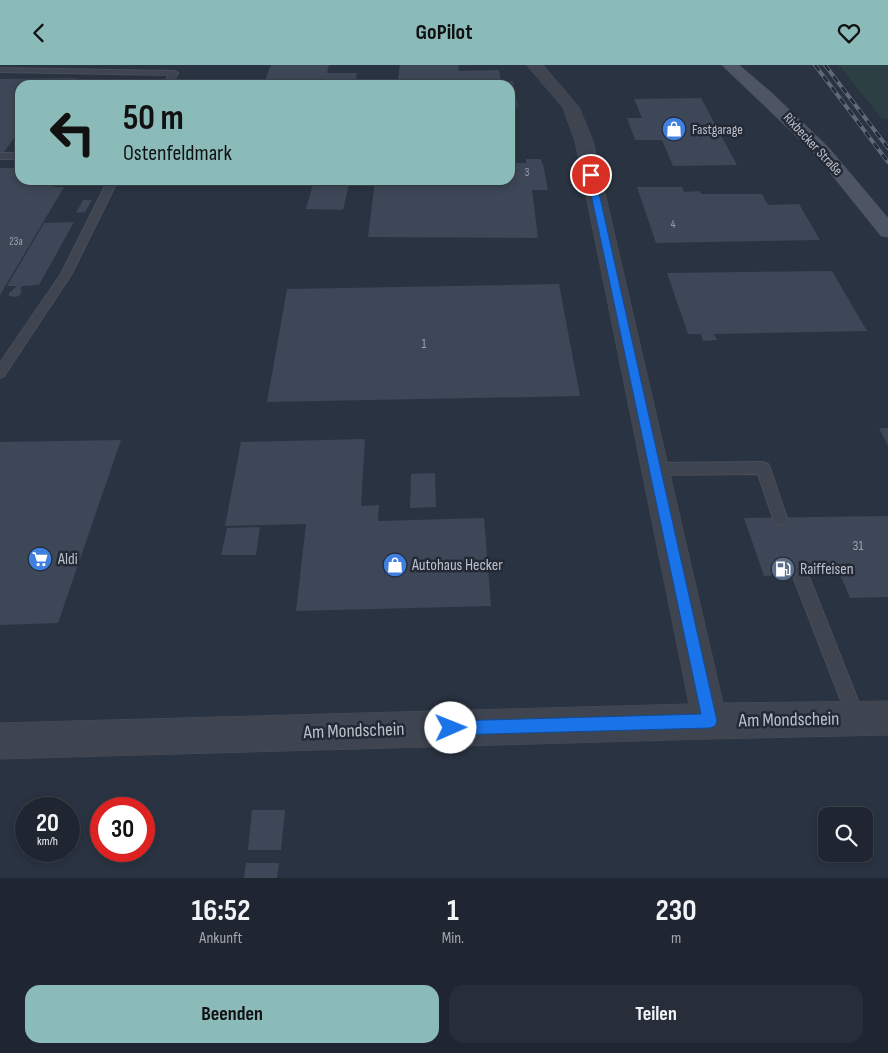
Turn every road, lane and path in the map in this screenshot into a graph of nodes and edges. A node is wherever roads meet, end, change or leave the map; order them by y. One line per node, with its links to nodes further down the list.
1 (179, 65): 5 (lane)
2 (534, 65): 12 (street)
3 (730, 65): 10 (main road, Rixbecker Straße)
4 (0, 71): 5 (lane)
5 (174, 73): 6 (lane)
6 (170, 80)
7 (0, 156): 8 (lane)
8 (15, 156)
9 (110, 185): 11 (lane)
10 (888, 231)
11 (0, 373)
12 (654, 469): 13 (lane); 16 (street)
13 (780, 518)
14 (800, 574): 15 (lane)
15 (872, 718): 16 (street, Am Mondschein)
16 (710, 721): 17 (street, Am Mondschein)
17 (0, 741)

